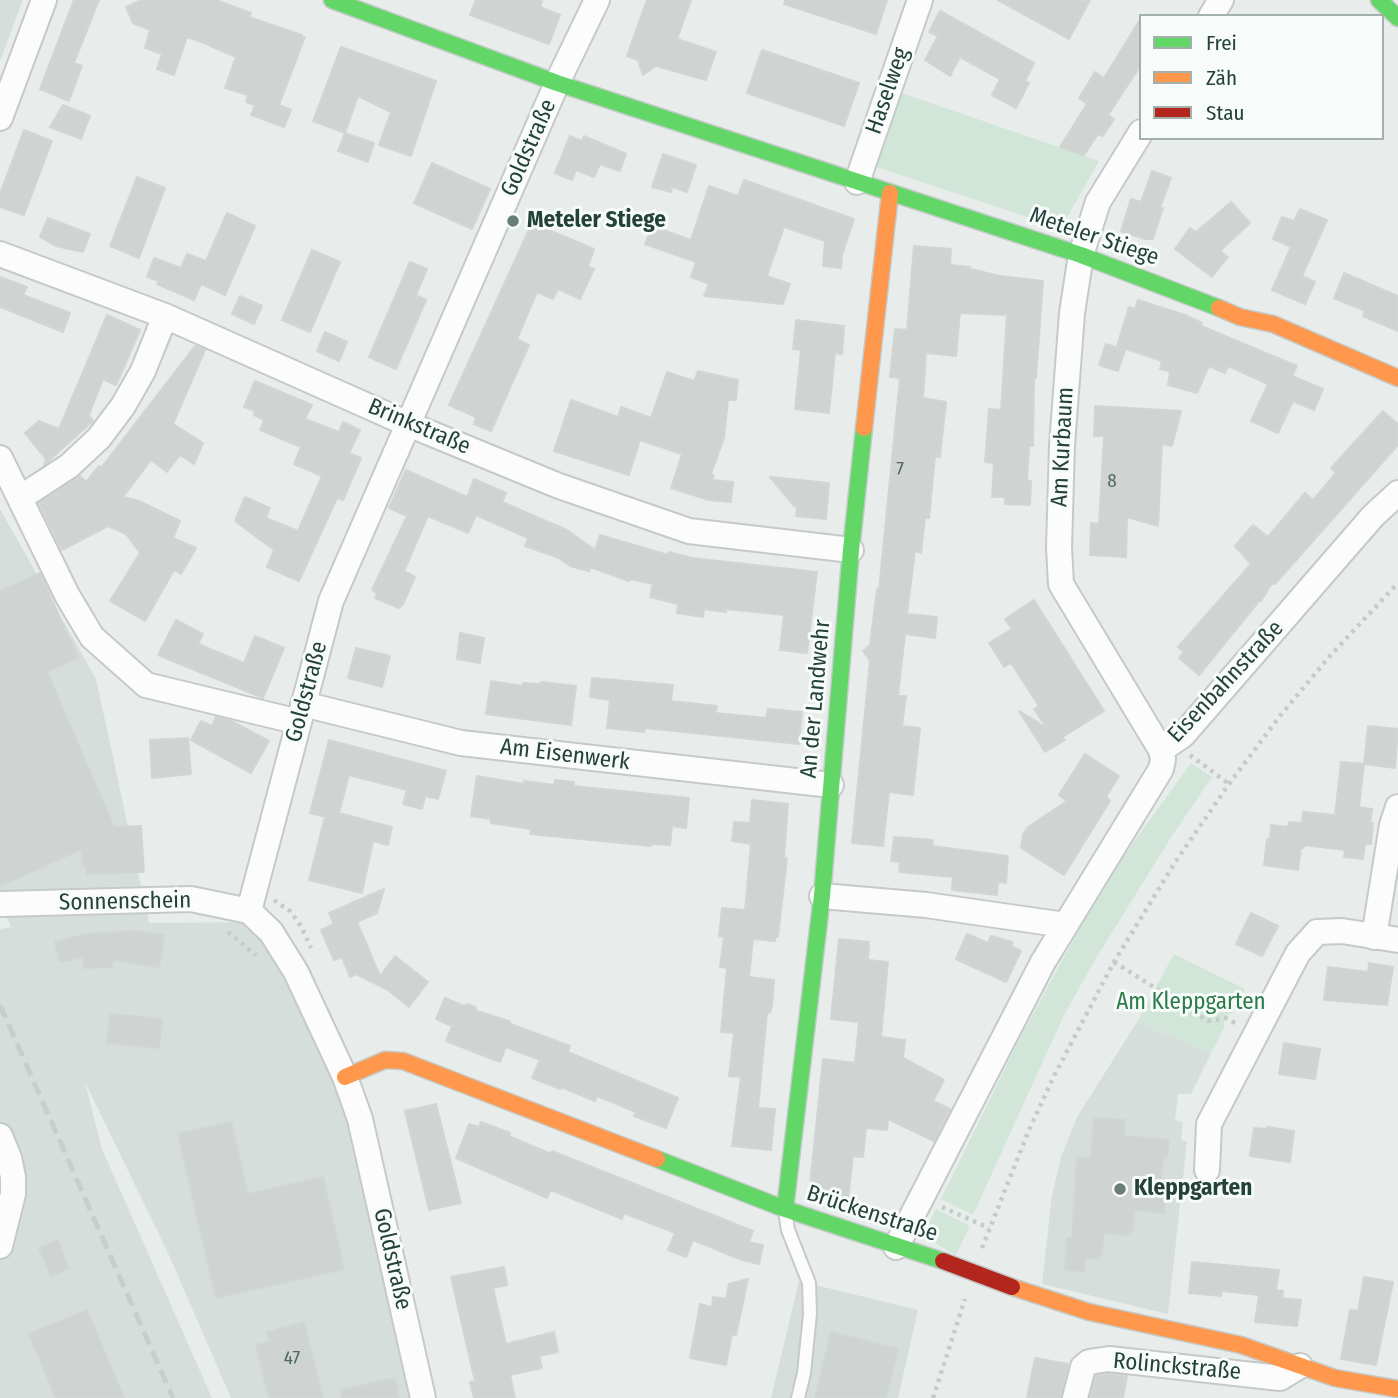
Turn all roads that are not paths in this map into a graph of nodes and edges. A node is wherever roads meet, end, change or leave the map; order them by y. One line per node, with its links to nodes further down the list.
1 (44, 0): 8 (street)
2 (332, 0): 7 (street, Meteler Stiege)
3 (597, 0): 7 (street, Goldstraße)
4 (920, 0): 10 (street, Haselweg)
5 (1379, 0): 6 (street)
6 (1398, 18)
7 (557, 83): 10 (street, Meteler Stiege); 16 (street, Goldstraße)
8 (0, 118)
9 (1139, 135): 13 (street, Am Kurbaum)
10 (857, 182): 11 (street, Meteler Stiege)
11 (890, 193): 13 (street, Meteler Stiege); 20 (street, An der Landwehr)
12 (0, 254): 14 (street, Brinkstraße)
13 (1081, 255): 15 (street, Meteler Stiege); 22 (street, Am Kurbaum)
14 (165, 316): 16 (street, Brinkstraße); 19 (street)
15 (1398, 378)
16 (408, 424): 20 (street, Brinkstraße); 21 (street, Goldstraße)
17 (0, 458): 19 (street, Am Eisenwerk)
18 (1398, 493): 22 (street, Eisenbahnstraße)
19 (20, 498): 21 (street, Am Eisenwerk)
20 (852, 550): 23 (street, An der Landwehr)
21 (301, 713): 23 (street, Am Eisenwerk); 27 (street, Goldstraße)
22 (1161, 750): 28 (street, Eisenbahnstraße)
23 (831, 785): 25 (street, An der Landwehr)
24 (1398, 807): 29 (street)
25 (822, 896): 28 (street); 33 (street, An der Landwehr)
26 (0, 904): 27 (street, Sonnenschein)
27 (249, 911): 30 (street, Goldstraße)
28 (1065, 925): 35 (street, Eisenbahnstraße)
29 (1386, 939): 32 (street)
30 (345, 1077): 33 (street, Brückenstraße); 38 (street, Goldstraße)
31 (0, 1136): 34 (street)
32 (1207, 1170)
33 (785, 1209): 35 (street, Brückenstraße); 39 (lane)
34 (0, 1246)
35 (896, 1247): 36 (street, Brückenstraße, bridge)
36 (1300, 1366): 37 (street, Brückenstraße); 40 (street, Rolinckstraße); 41 (street)
37 (1398, 1389)
38 (423, 1398)
39 (797, 1398)
40 (1076, 1398)
41 (1289, 1398)

